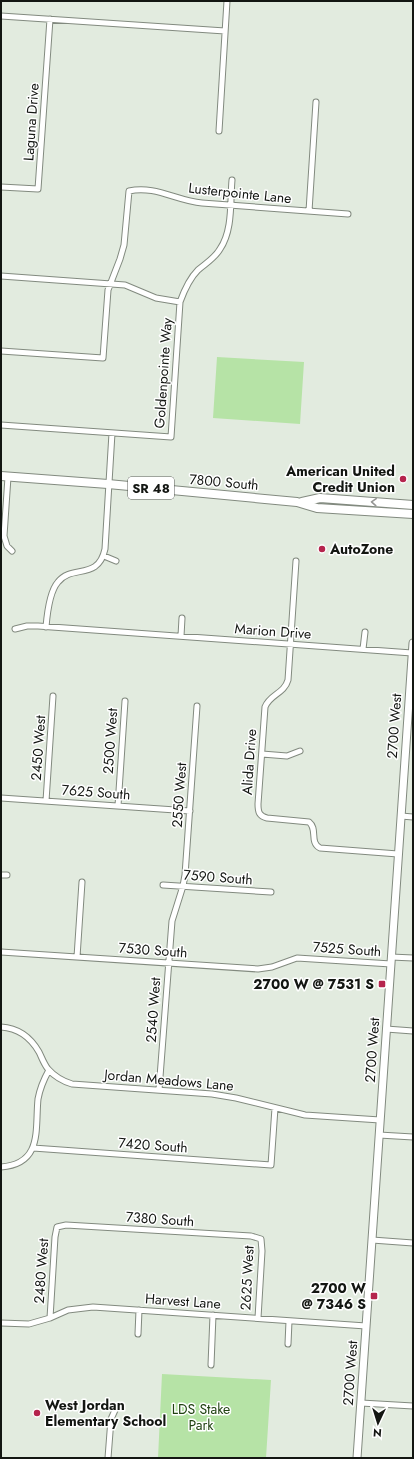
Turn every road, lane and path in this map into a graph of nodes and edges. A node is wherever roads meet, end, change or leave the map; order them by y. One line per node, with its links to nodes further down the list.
1 (227, 1): 4 (street)
2 (1, 16): 3 (street)
3 (50, 19): 4 (street); 8 (street, Laguna Drive)
4 (225, 31): 6 (street)
5 (316, 102): 10 (street)
6 (219, 131)
7 (232, 180): 9 (street, Goldenpointe Way)
8 (1, 187)
9 (230, 205): 10 (street, Lusterpointe Lane); 13 (street, Lusterpointe Lane); 14 (street, Goldenpointe Way)
10 (309, 211): 11 (street, Lusterpointe Lane)
11 (348, 214)
12 (1, 276): 13 (street)
13 (110, 283): 14 (street); 15 (street)
14 (180, 302): 17 (street, Goldenpointe Way)
15 (1, 351)
16 (1, 425): 17 (street, Goldenpointe Way)
17 (112, 433): 19 (street)
18 (4, 477): 19 (main road, 7800 South / SR 48); 23 (street)
19 (108, 484): 20 (main road, 7800 South / SR 48); 24 (street)
20 (301, 502): 21 (main road, 7800 South / SR 48, one-way to 20); 22 (main road, 7800 South / SR 48)
21 (413, 505)
22 (413, 514)
23 (12, 552)
24 (104, 556): 25 (street); 28 (street)
25 (116, 561)
26 (296, 561): 33 (street, Alida Drive)
27 (182, 618): 31 (street)
28 (46, 627): 29 (street, Marion Drive); 31 (street, Marion Drive)
29 (15, 629)
30 (365, 632): 34 (street)
31 (181, 636): 33 (street, Marion Drive)
32 (413, 643): 35 (main road, 2700 West)
33 (291, 644): 34 (street, Marion Drive); 40 (street, Alida Drive)
34 (363, 649): 35 (street, Marion Drive)
35 (412, 653): 45 (main road, 2700 West)
36 (53, 696): 42 (street, 2450 West)
37 (125, 701): 43 (street, 2500 West)
38 (197, 706): 44 (street, 2550 West)
39 (300, 751): 40 (street)
40 (262, 754): 47 (street, Alida Drive)
41 (1, 798): 42 (street, 7625 South)
42 (46, 801): 43 (street, 7625 South)
43 (118, 806): 44 (street, 7625 South)
44 (190, 811): 50 (street, 2550 West)
45 (401, 816): 46 (street); 47 (main road, 2700 West)
46 (413, 816)
47 (398, 854): 56 (main road, 2700 West)
48 (82, 882): 53 (street)
49 (163, 885): 50 (street, 7590 South)
50 (183, 886): 51 (street, 7590 South); 57 (street, 2540 West)
51 (271, 892)
52 (1, 952): 53 (street, 7530 South)
53 (76, 957): 57 (street, 7530 South)
54 (302, 957): 56 (street, 7525 South); 57 (street, 7530 South)
55 (413, 958): 56 (street, 7525 South)
56 (391, 960): 59 (main road, 2700 West)
57 (168, 963): 62 (street, 2540 West)
58 (1, 1027): 61 (street, Jordan Meadows Lane)
59 (386, 1029): 60 (street); 64 (main road, 2700 West)
60 (413, 1031)
61 (49, 1070): 62 (street, Jordan Meadows Lane); 67 (street)
62 (159, 1090): 63 (street, Jordan Meadows Lane)
63 (275, 1108): 64 (street, Jordan Meadows Lane); 67 (street, 7420 South)
64 (380, 1120): 65 (main road, 2700 West)
65 (379, 1135): 66 (street); 71 (main road, 2700 West)
66 (413, 1137)
67 (33, 1148): 68 (street)
68 (1, 1167)
69 (57, 1227): 70 (street, 7380 South); 75 (street, 2480 West)
70 (261, 1239): 76 (street, 2625 West)
71 (372, 1240): 72 (street); 79 (main road, 2700 West)
72 (413, 1243)
73 (139, 1310): 74 (street, Harvest Lane); 75 (street, Harvest Lane); 80 (street)
74 (213, 1315): 76 (street, Harvest Lane); 82 (street)
75 (50, 1318): 78 (street, Harvest Lane)
76 (258, 1318): 77 (street, Harvest Lane)
77 (289, 1320): 79 (street, Harvest Lane); 81 (street)
78 (1, 1323)
79 (366, 1326): 83 (main road, 2700 West)
80 (138, 1334)
81 (288, 1344)
82 (211, 1365)
83 (361, 1403): 84 (street); 87 (main road, 2700 West)
84 (413, 1406)
85 (116, 1408): 86 (street)
86 (108, 1458)
87 (357, 1458)

